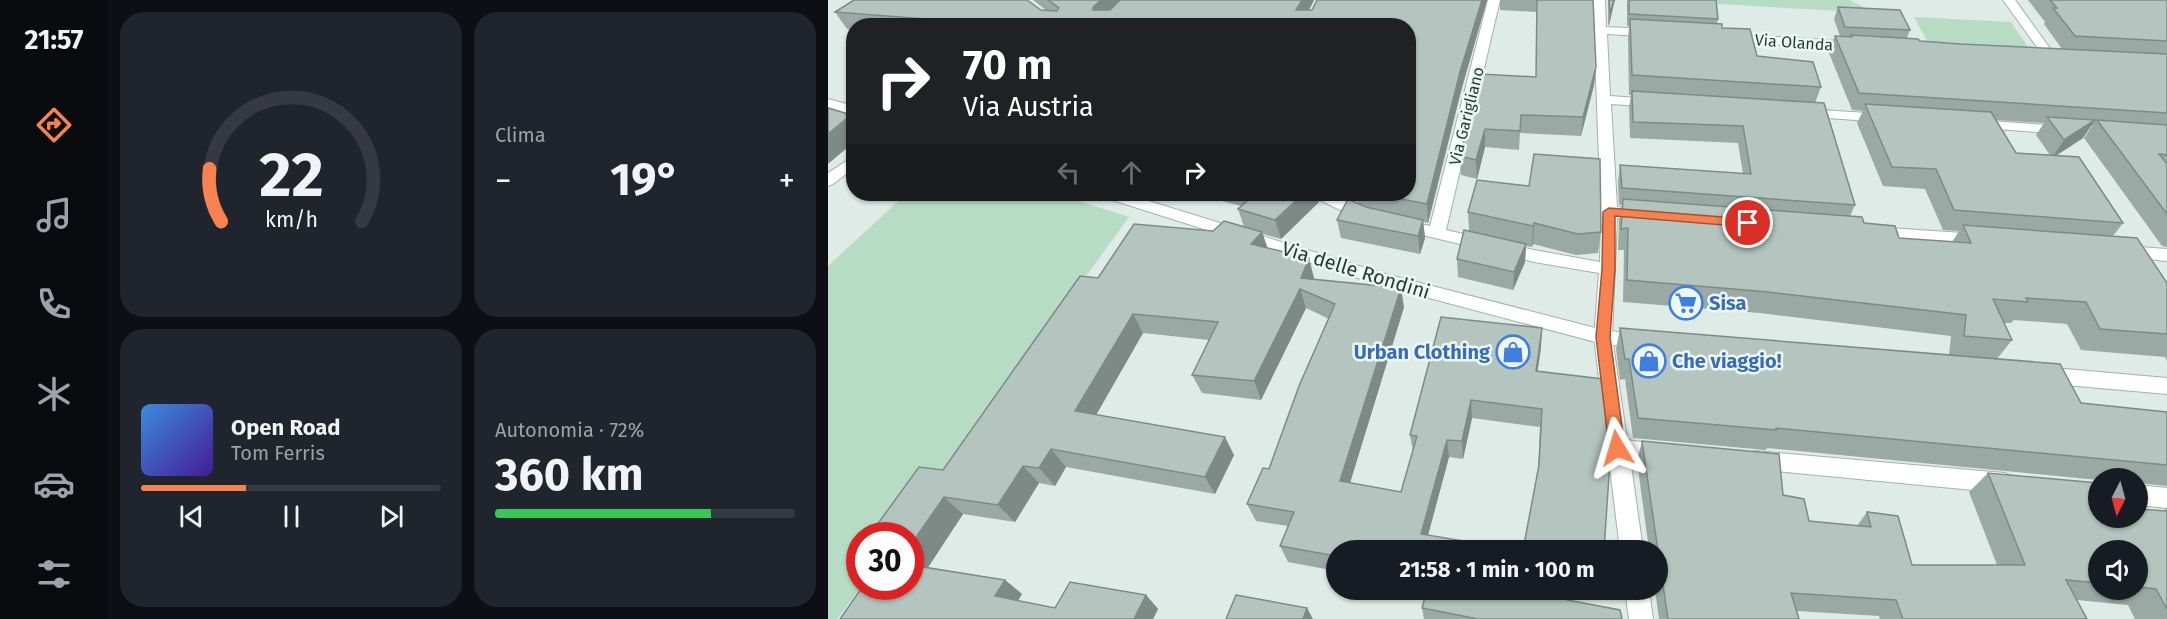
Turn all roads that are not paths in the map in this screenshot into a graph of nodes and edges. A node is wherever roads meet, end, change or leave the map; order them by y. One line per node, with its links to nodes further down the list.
1 (1494, 0): 24 (street, Via Garigliano)
2 (1599, 0): 4 (street)
3 (2009, 0): 8 (street)
4 (1601, 30): 5 (street); 9 (street)
5 (1672, 35)
6 (1719, 38): 7 (street, Via Olanda)
7 (1873, 47)
8 (2051, 58)
9 (1605, 100): 11 (street); 21 (street)
10 (828, 103): 12 (street)
11 (1665, 104)
12 (846, 109)
13 (1784, 112): 14 (street)
14 (1904, 120)
15 (1964, 124): 16 (street)
16 (2071, 131)
17 (846, 166): 18 (street)
18 (828, 181)
19 (1133, 201): 29 (street, Via delle Rondini)
20 (1335, 201): 24 (street)
21 (1609, 212): 22 (street); 28 (street)
22 (1656, 216)
23 (1858, 231): 25 (street)
24 (1437, 232): 28 (street)
25 (1989, 241)
26 (2108, 250): 27 (street)
27 (2167, 255)
28 (1608, 269): 29 (street)
29 (1603, 337): 30 (street, Via delle Rondini); 33 (street)
30 (1660, 342)
31 (2024, 374): 32 (street)
32 (2167, 386)
33 (1617, 448): 34 (street); 39 (street)
34 (1688, 454)
35 (1734, 458): 36 (street)
36 (2028, 485)
37 (2148, 496): 38 (street)
38 (2167, 498)
39 (1631, 540)
40 (1638, 600): 41 (street)
41 (1641, 619)

